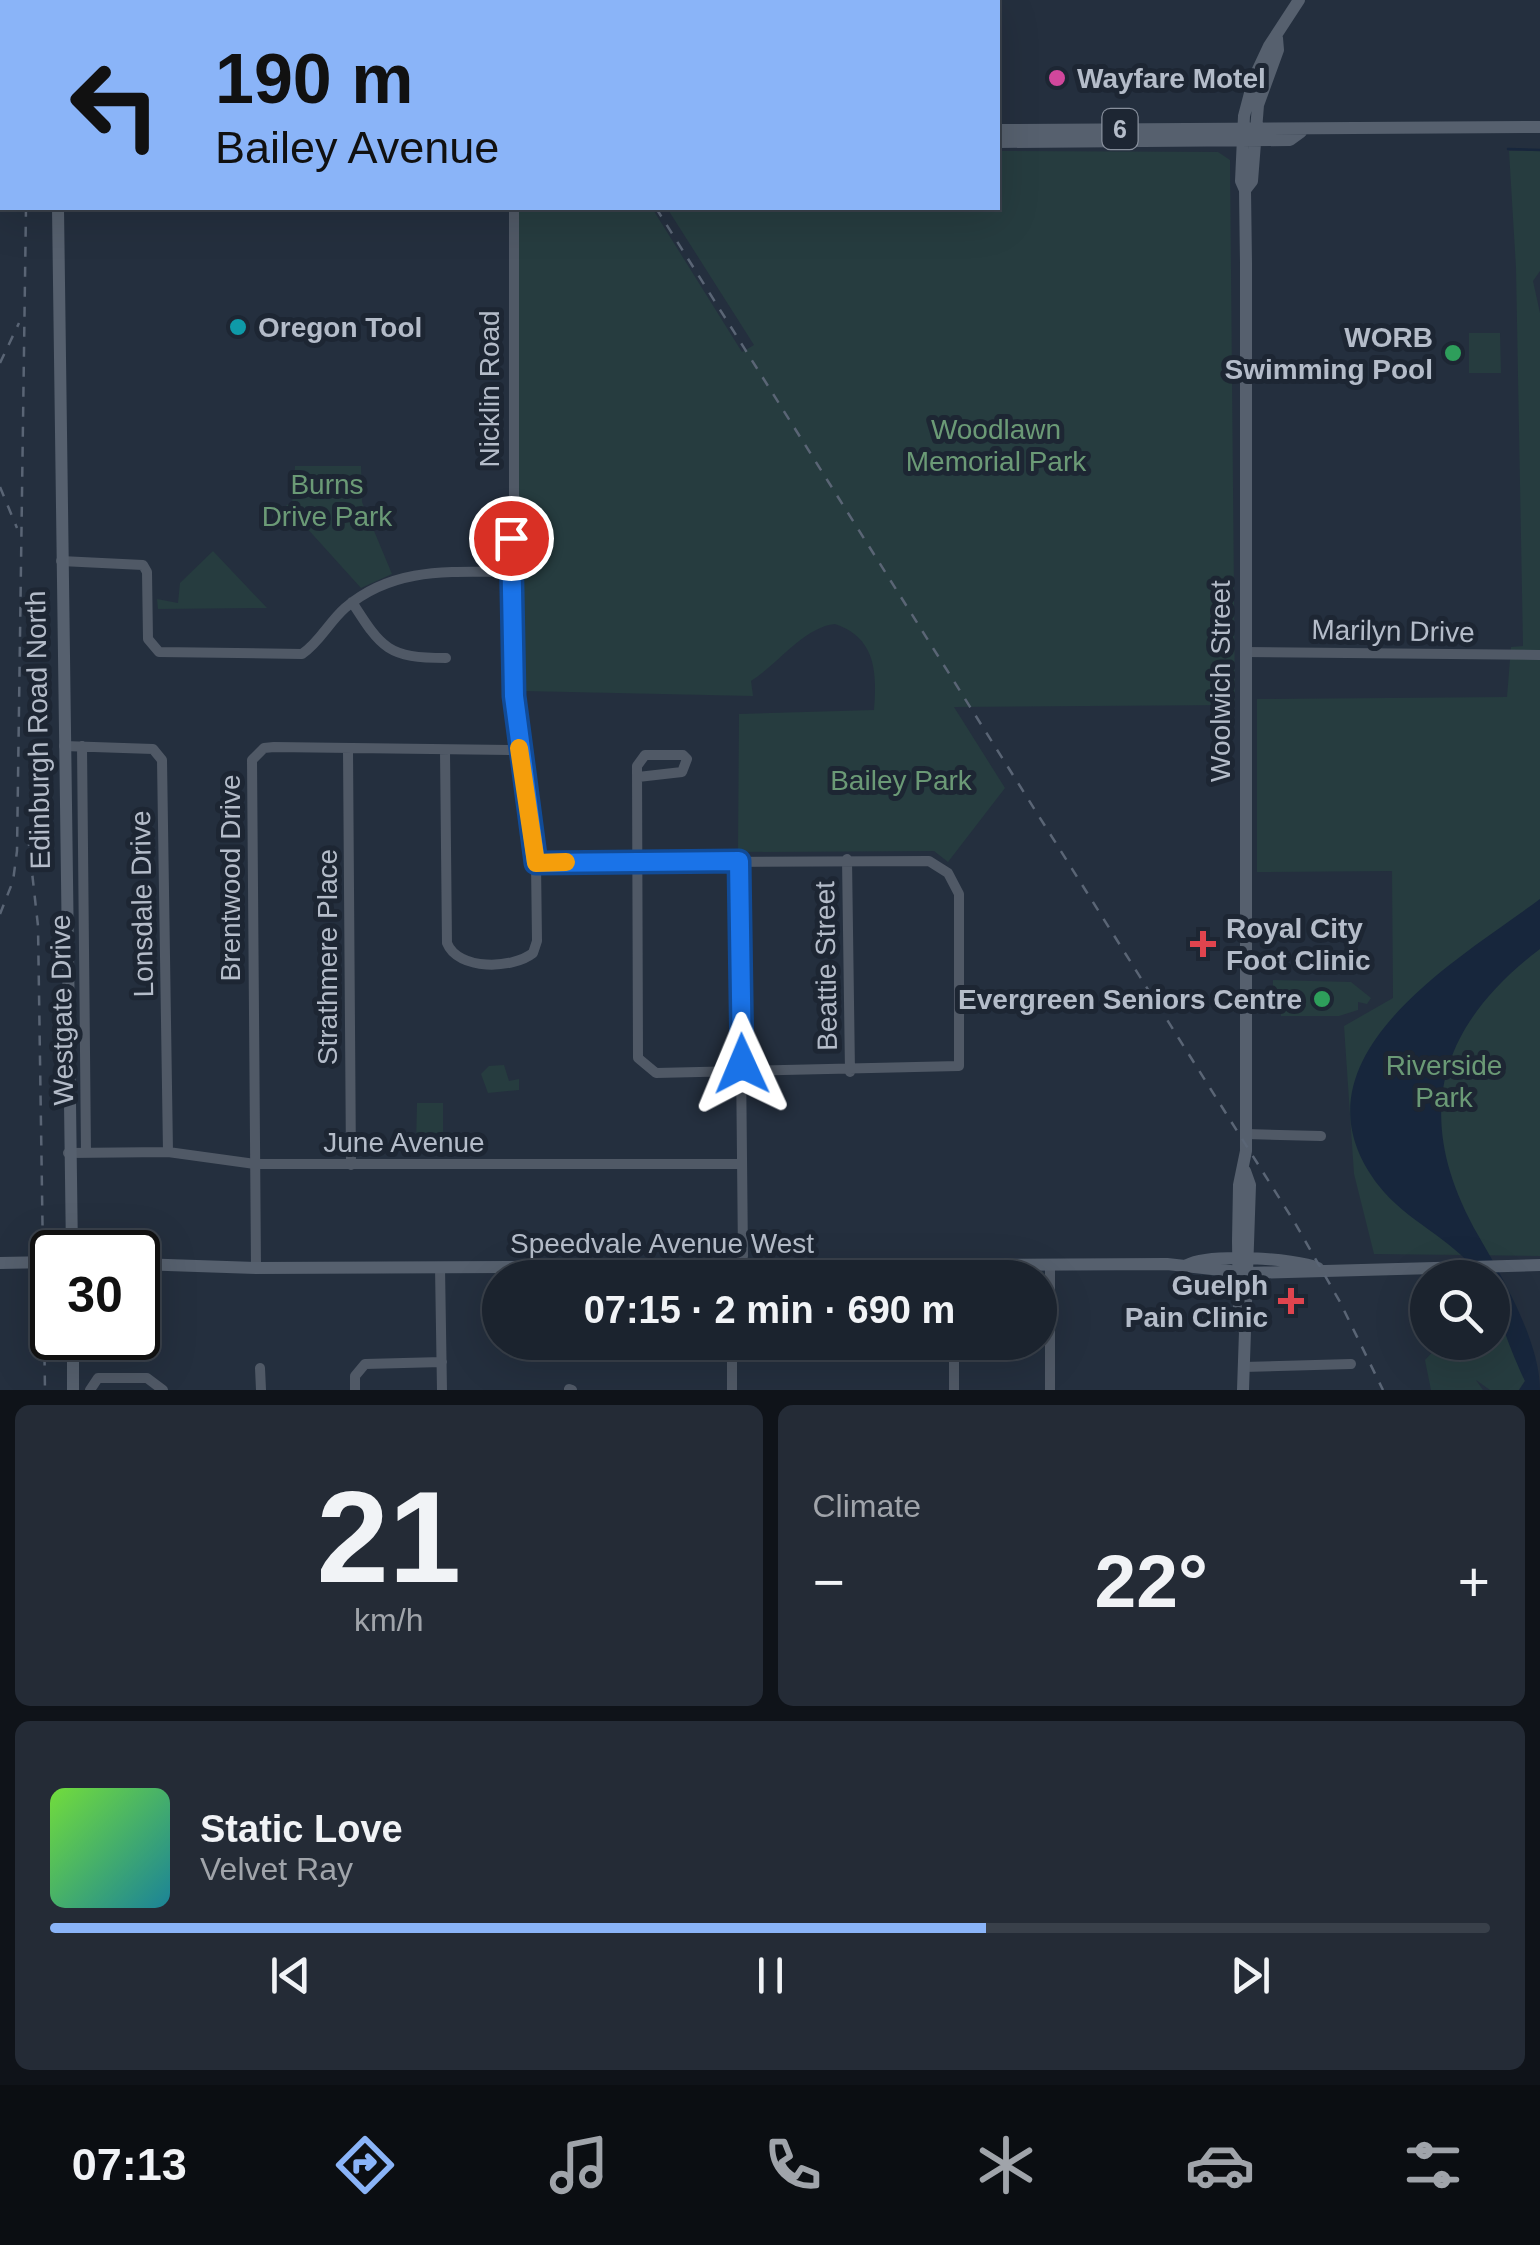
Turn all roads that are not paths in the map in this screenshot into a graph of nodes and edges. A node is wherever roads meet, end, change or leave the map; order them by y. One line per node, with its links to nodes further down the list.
1 (1299, 0): 4 (main road, Woolwich Street)
2 (1540, 127): 4 (main road)
3 (1000, 130): 4 (main road, 6)
4 (1248, 134): 5 (main road, 6); 11 (main road, Woolwich Street)
5 (1000, 142)
6 (58, 210): 8 (main road, Edinburgh Road North)
7 (514, 210): 9 (street, Nicklin Road)
8 (62, 562): 10 (street); 14 (main road, Edinburgh Road North)
9 (511, 572): 10 (street); 17 (street, Nicklin Road)
10 (352, 602): 13 (street)
11 (1246, 652): 12 (street, Marilyn Drive); 26 (main road, Woolwich Street)
12 (1540, 656)
13 (446, 658)
14 (64, 746): 15 (street, Lonsdale Drive); 30 (main road, Edinburgh Road North)
15 (82, 746): 28 (street, Westgate Drive); 29 (street, Lonsdale Drive)
16 (348, 750): 18 (street, Brentwood Drive); 31 (street, Brentwood Drive); 32 (street, Strathmere Place)
17 (519, 750): 18 (street, Brentwood Drive); 23 (street, Nicklin Road)
18 (445, 751): 23 (street, Nicklin Road)
19 (638, 777): 19 (street); 21 (street)
20 (847, 859): 22 (street); 24 (street, Beattie Street); 24 (street)
21 (637, 861): 22 (street); 23 (street); 25 (street)
22 (739, 861): 25 (street)
23 (536, 863)
24 (850, 1072): 25 (street)
25 (742, 1073): 33 (street)
26 (1246, 1134): 27 (street); 41 (main road, Woolwich Street)
27 (1321, 1136)
28 (86, 1152): 29 (street, June Avenue); 30 (street, June Avenue)
29 (168, 1152): 31 (street, June Avenue)
30 (68, 1153): 34 (main road, Edinburgh Road North)
31 (255, 1164): 32 (street, June Avenue); 42 (street, Brentwood Drive)
32 (351, 1164): 33 (street, June Avenue)
33 (742, 1164): 35 (street)
34 (71, 1230)
35 (742, 1260)
36 (30, 1262): 37 (main road)
37 (0, 1263)
38 (1540, 1264): 41 (main road, Speedvale Avenue West)
39 (160, 1265): 42 (main road, Speedvale Avenue West)
40 (1057, 1266): 41 (main road, Speedvale Avenue West)
41 (1243, 1266): 51 (main road, Woolwich Street)
42 (256, 1268): 43 (main road, Speedvale Avenue West)
43 (440, 1268): 44 (main road, Speedvale Avenue West); 49 (street)
44 (482, 1269)
45 (73, 1360): 53 (main road)
46 (732, 1360): 59 (street)
47 (954, 1360): 60 (street)
48 (1050, 1360): 61 (street)
49 (442, 1362): 57 (street); 58 (street)
50 (1351, 1364): 51 (street)
51 (1243, 1366): 62 (main road, Woolwich Street)
52 (260, 1368): 56 (street)
53 (73, 1390)
54 (90, 1390): 55 (street)
55 (163, 1390)
56 (262, 1390)
57 (355, 1390)
58 (442, 1390)
59 (732, 1390)
60 (954, 1390)
61 (1050, 1390)
62 (1244, 1390)

